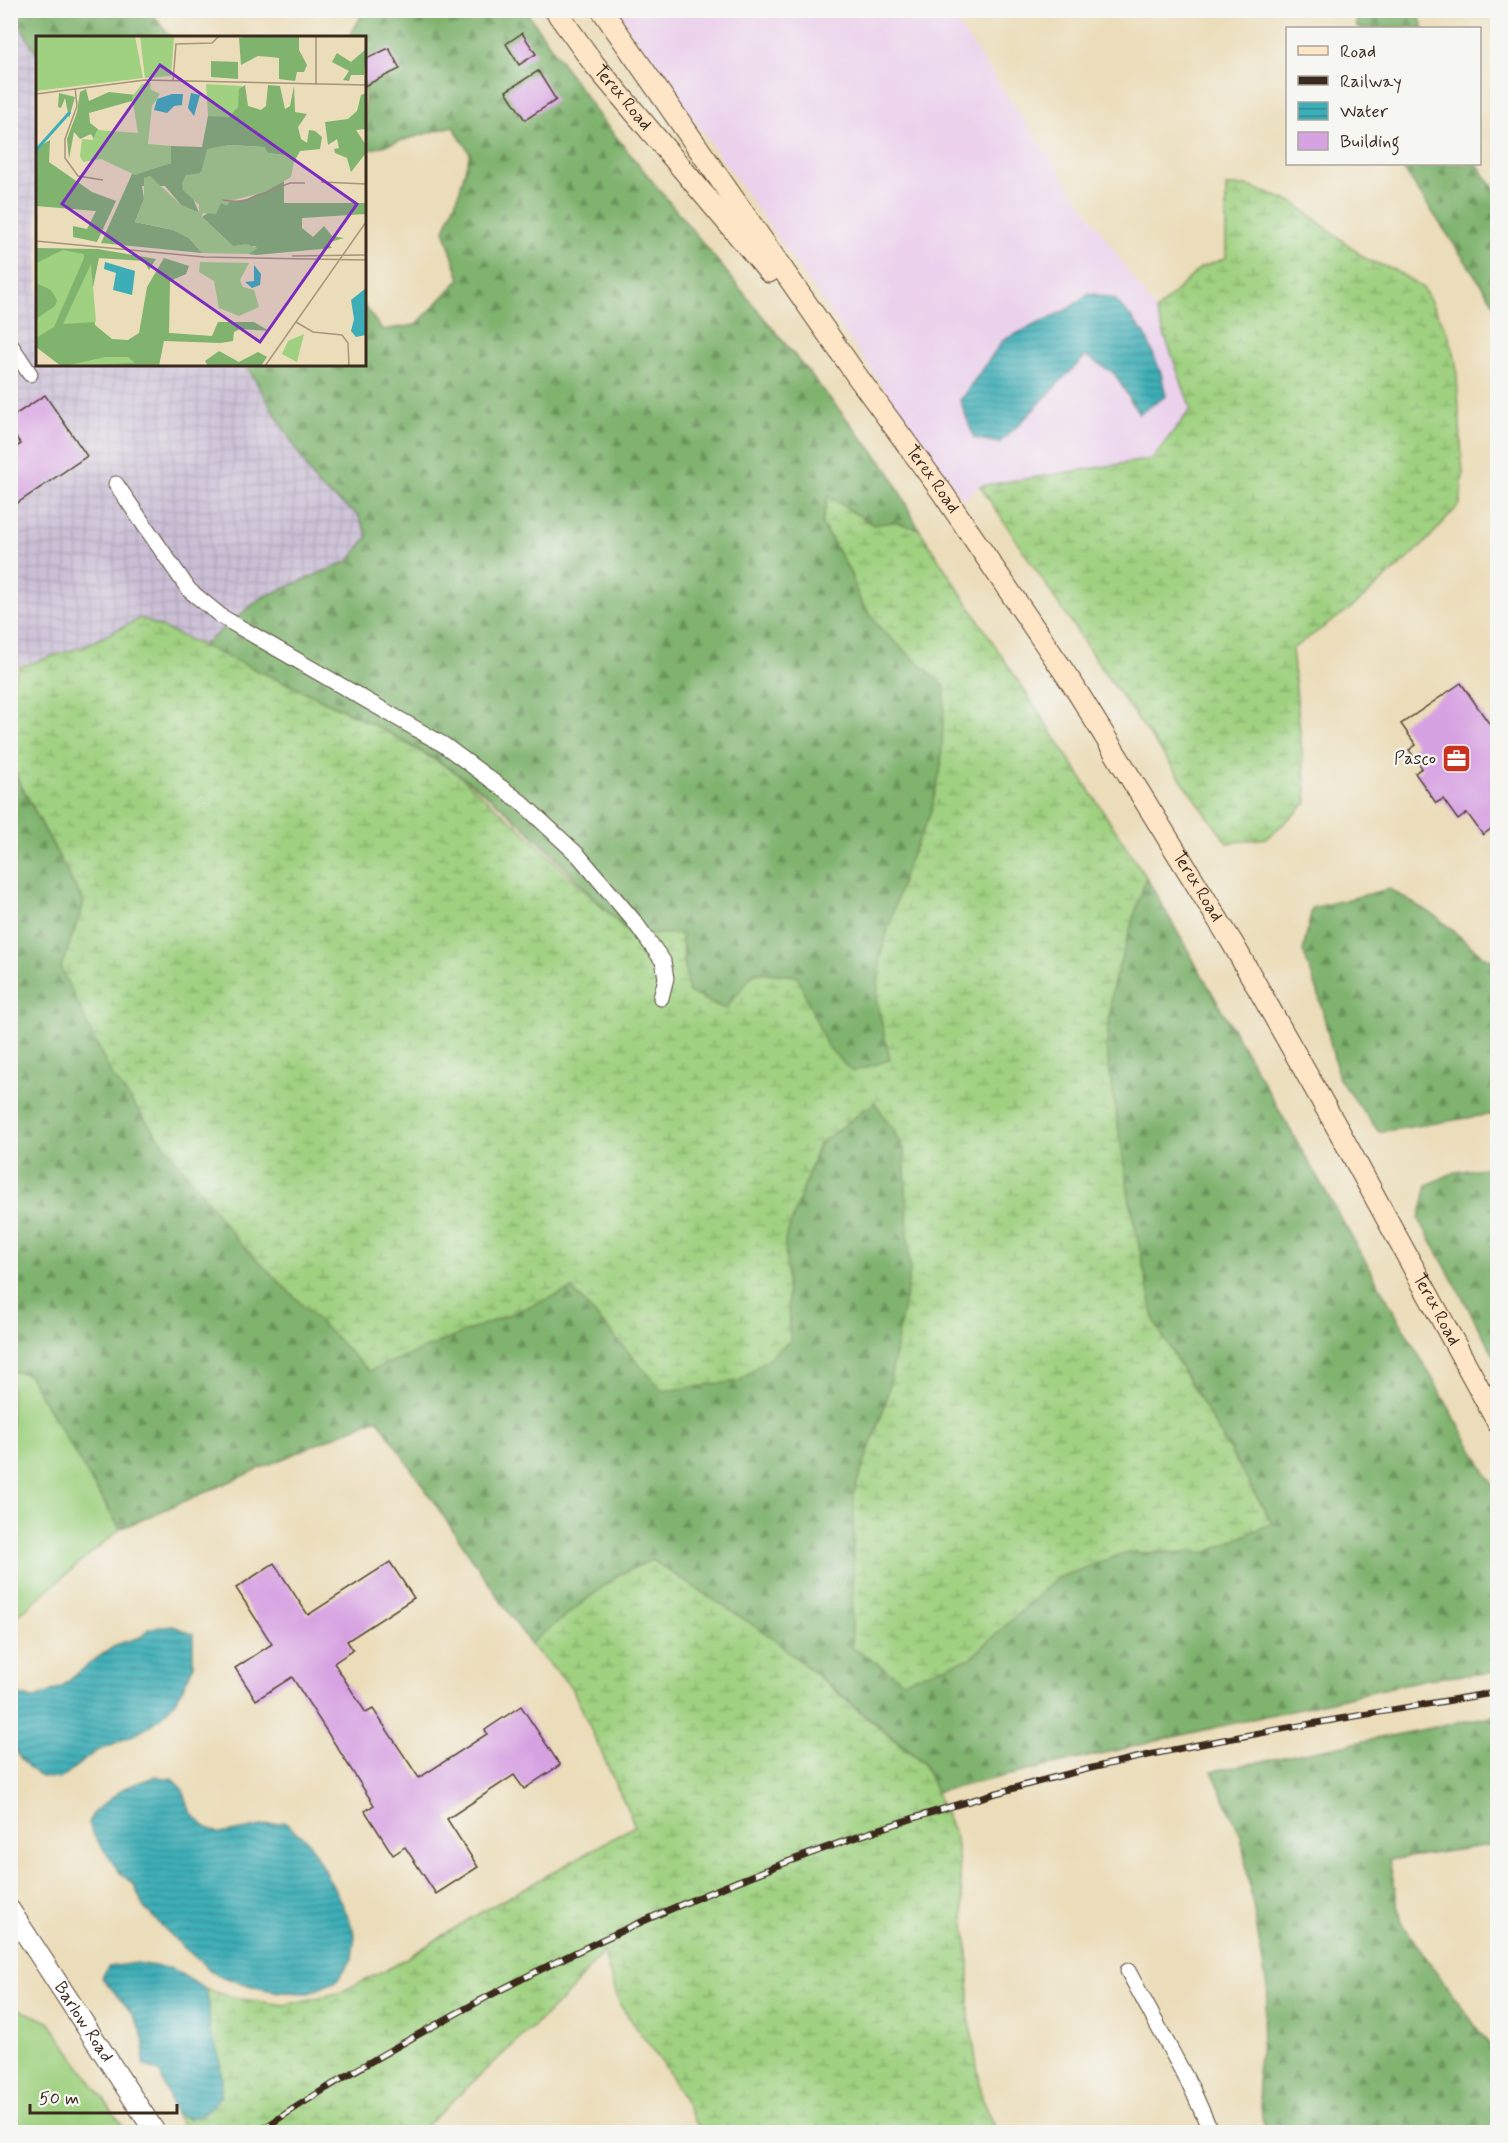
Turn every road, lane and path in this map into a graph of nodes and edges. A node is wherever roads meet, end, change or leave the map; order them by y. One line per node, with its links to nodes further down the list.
1 (555, 10): 5 (main road, Terex Road)
2 (602, 10): 5 (main road, Terex Road)
3 (10, 344): 4 (street)
4 (30, 374)
5 (857, 375): 8 (main road, Terex Road)
6 (116, 484): 7 (street)
7 (661, 998)
8 (1497, 1424)
9 (10, 1910): 11 (street, Barlow Road)
10 (1128, 1971): 12 (street)
11 (155, 2133)
12 (1211, 2133)

